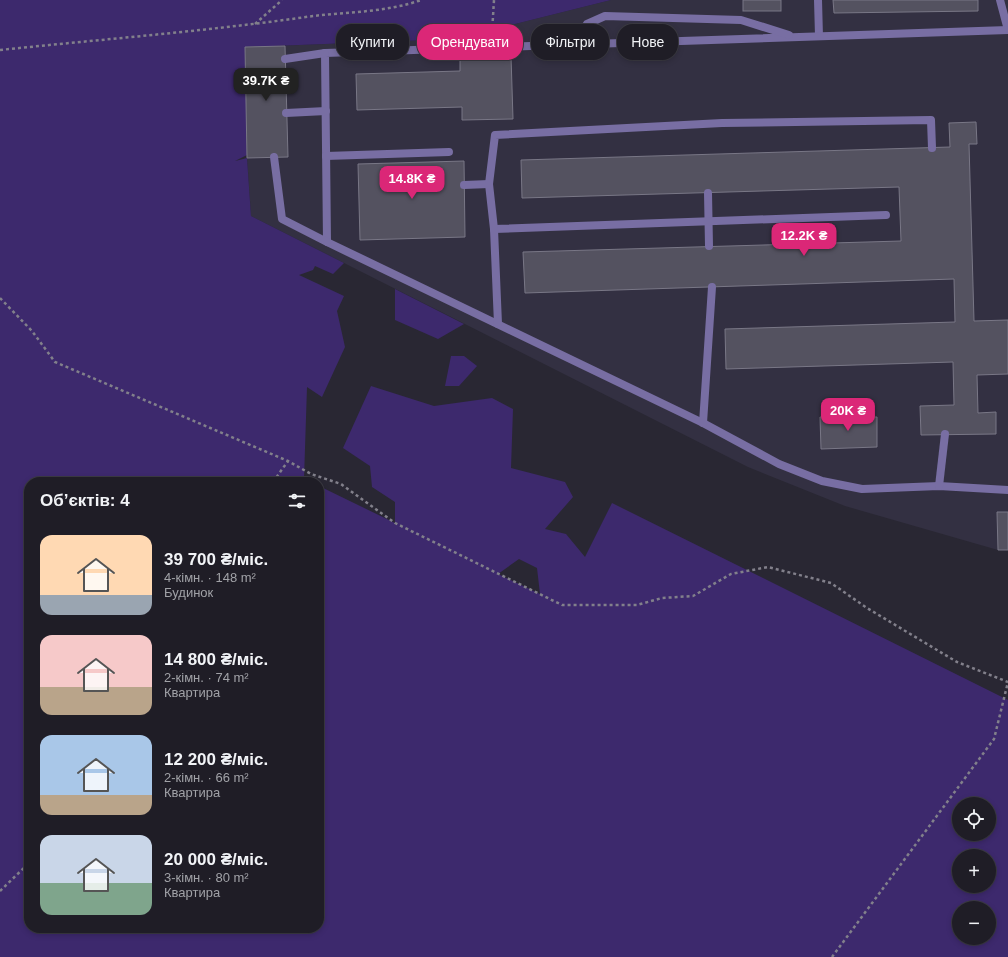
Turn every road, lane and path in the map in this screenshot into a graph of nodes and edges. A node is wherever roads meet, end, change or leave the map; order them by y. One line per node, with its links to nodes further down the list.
1 (282, 0): 6 (path)
2 (421, 0): 6 (path)
3 (494, 0): 7 (path)
4 (818, 0): 10 (lane)
5 (1000, 0): 9 (lane)
6 (254, 24): 13 (path)
7 (492, 24)
8 (587, 24): 11 (lane)
9 (1008, 30): 10 (lane)
10 (819, 36): 11 (lane)
11 (796, 37): 12 (lane)
12 (609, 44)
13 (0, 50)
14 (417, 50): 15 (lane)
15 (325, 53): 16 (lane); 17 (lane)
16 (285, 59)
17 (326, 111): 18 (lane); 21 (lane)
18 (286, 112)
19 (932, 148): 23 (lane)
20 (449, 152): 21 (lane)
21 (326, 156): 29 (lane)
22 (274, 158): 29 (lane)
23 (489, 184): 24 (lane); 28 (lane)
24 (464, 186)
25 (708, 193): 27 (lane)
26 (886, 215): 27 (lane)
27 (708, 221): 28 (lane); 30 (lane)
28 (494, 229): 33 (lane)
29 (327, 242): 33 (lane)
30 (709, 246)
31 (712, 287): 34 (lane)
32 (0, 298): 36 (path)
33 (498, 324): 34 (lane)
34 (703, 423): 40 (lane)
35 (945, 434): 40 (lane)
36 (288, 461): 37 (path); 38 (path)
37 (277, 477)
38 (320, 477)
39 (324, 478): 44 (path)
40 (939, 486): 41 (lane)
41 (1008, 490)
42 (24, 868): 43 (path)
43 (0, 891)
44 (832, 957)

